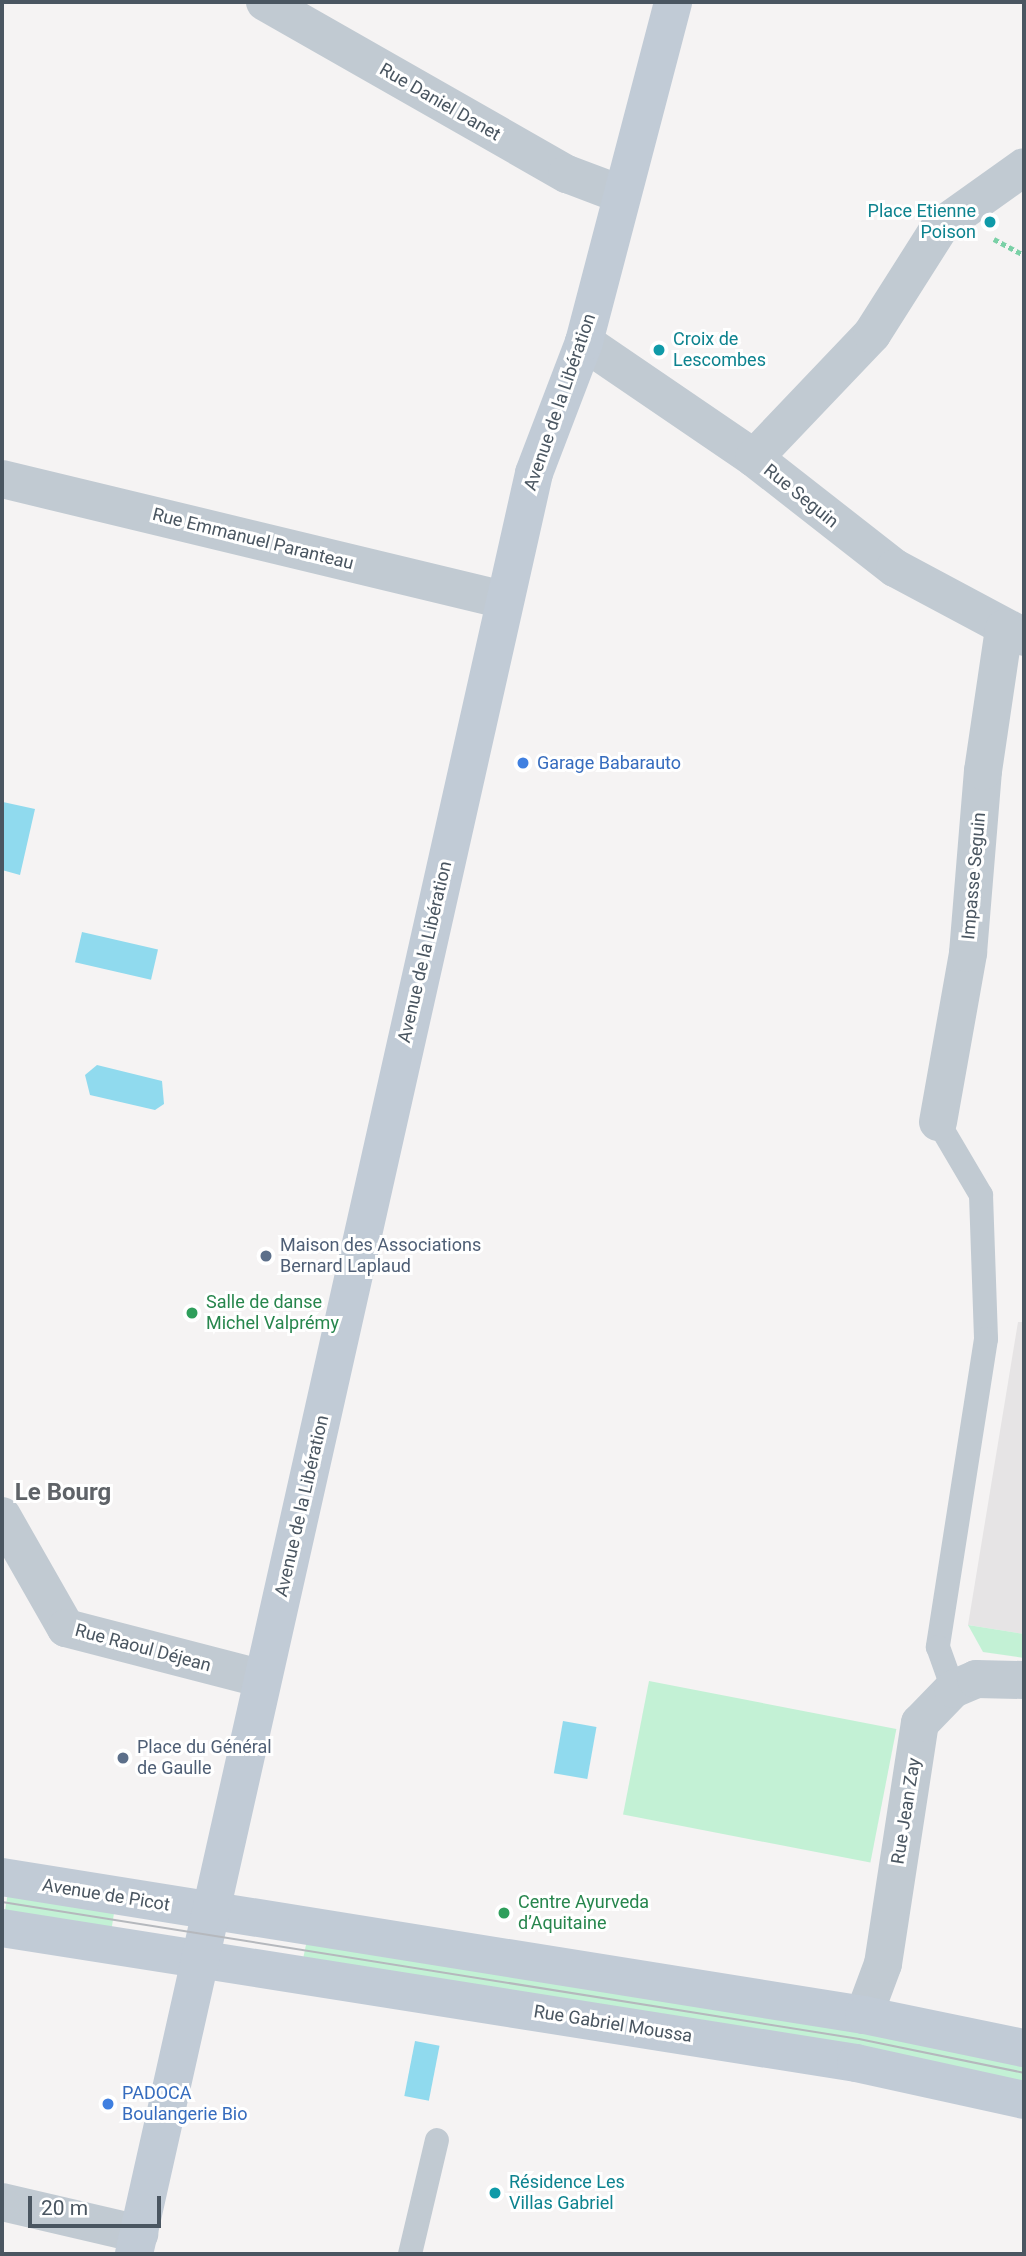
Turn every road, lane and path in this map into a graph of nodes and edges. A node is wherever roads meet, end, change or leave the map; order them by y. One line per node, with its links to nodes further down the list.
1 (265, 2): 4 (street, Rue Daniel Danet)
2 (673, 2): 4 (street, Avenue de la Libération)
3 (1024, 167): 6 (street)
4 (620, 194): 5 (street, Avenue de la Libération)
5 (584, 342): 6 (street, Rue Seguin); 8 (street, Avenue de la Libération)
6 (754, 458): 9 (street, Rue Seguin)
7 (2, 478): 8 (street, Rue Emmanuel Paranteau)
8 (504, 600): 12 (street, Avenue de la Libération)
9 (1014, 633): 10 (street, Impasse Seguin)
10 (938, 1122): 14 (lane)
11 (2, 1516): 12 (street, Rue Raoul Déjean)
12 (263, 1679): 16 (street, Avenue de la Libération)
13 (1024, 1680): 14 (street, Rue Jean Zay)
14 (953, 1689): 19 (street, Rue Jean Zay)
15 (2, 1877): 16 (street, Avenue de Picot)
16 (209, 1912): 18 (street, Avenue de la Libération); 19 (street)
17 (2, 1928): 18 (street)
18 (200, 1958): 21 (street, Rue Gabriel Moussa); 24 (street)
19 (864, 2015): 20 (street)
20 (1024, 2048)
21 (1024, 2100)
22 (437, 2140): 25 (lane)
23 (2, 2202): 24 (street)
24 (136, 2244)
25 (410, 2254)

